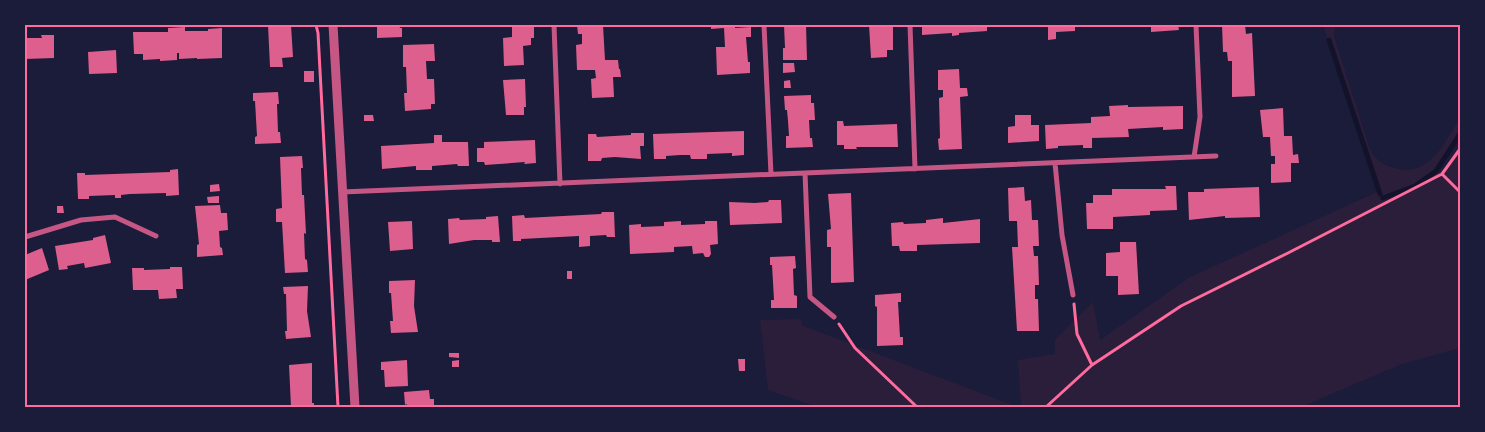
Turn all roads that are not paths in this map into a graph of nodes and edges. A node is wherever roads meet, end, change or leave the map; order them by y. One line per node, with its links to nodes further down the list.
1 (333, 25): 13 (street)
2 (554, 25): 12 (street)
3 (764, 25): 11 (street)
4 (910, 25): 9 (street)
5 (1196, 25): 7 (street)
6 (1216, 156): 7 (street)
7 (1194, 157): 8 (street)
8 (1056, 163): 9 (street); 16 (street)
9 (915, 169): 10 (street)
10 (805, 173): 11 (street); 17 (street)
11 (771, 174): 12 (street)
12 (560, 184): 13 (street)
13 (342, 192): 18 (street)
14 (156, 236): 15 (street)
15 (25, 237)
16 (1073, 295)
17 (834, 317)
18 (355, 407)

